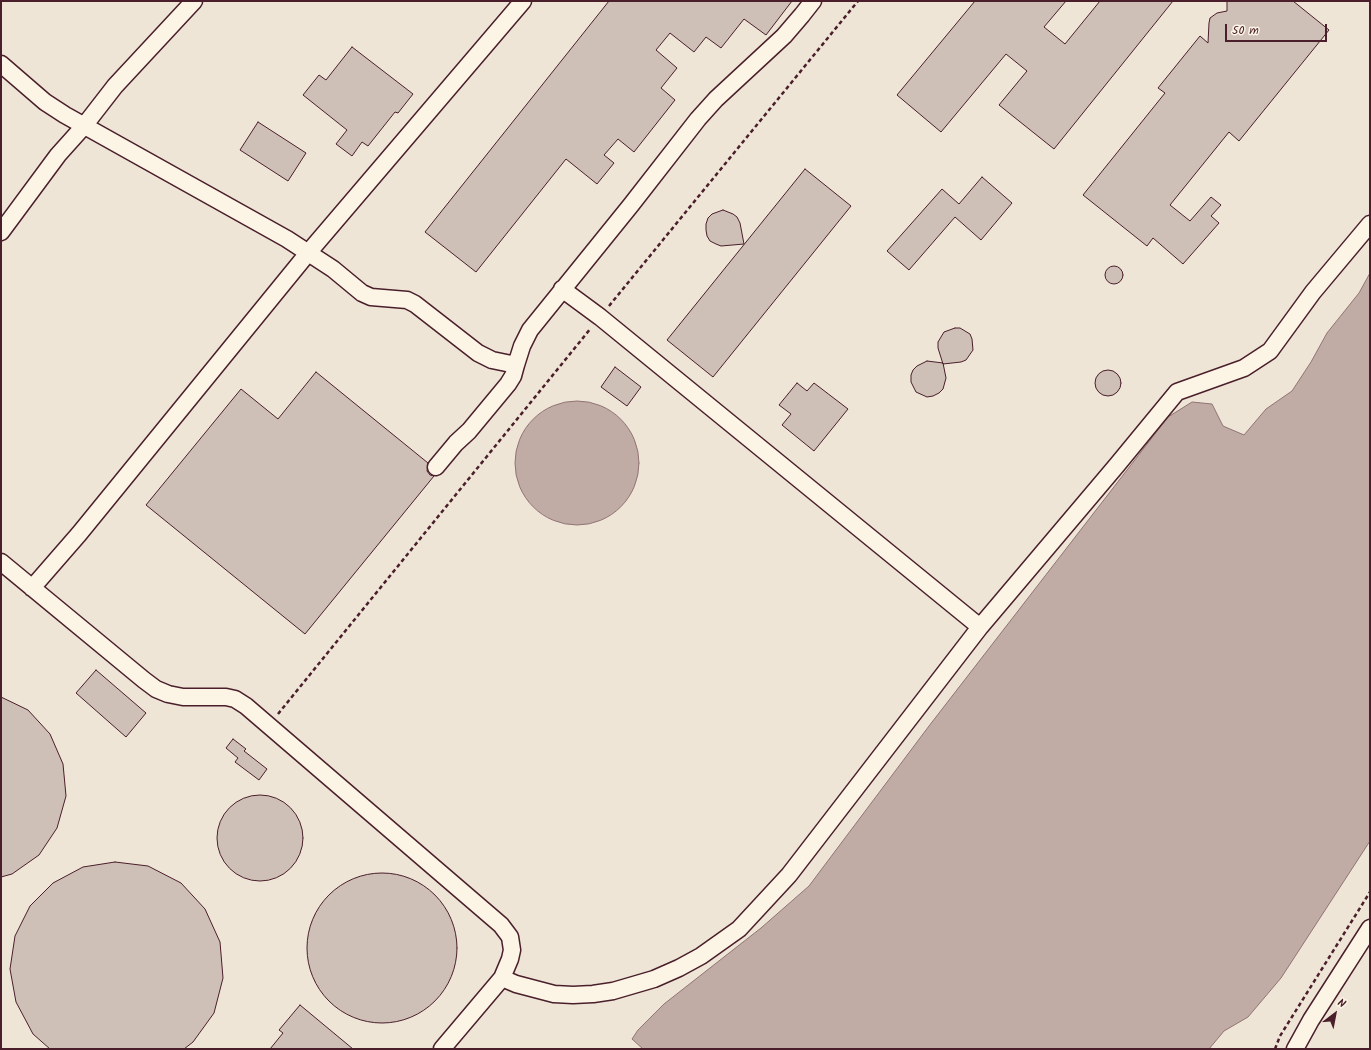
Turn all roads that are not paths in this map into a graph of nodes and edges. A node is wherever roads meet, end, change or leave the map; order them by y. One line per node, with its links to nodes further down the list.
1 (194, 1): 5 (street)
2 (523, 1): 8 (street)
3 (813, 1): 9 (street)
4 (1, 64): 5 (street)
5 (84, 126): 7 (street); 8 (street)
6 (1370, 224): 14 (street)
7 (1, 232)
8 (308, 253): 10 (street); 13 (street)
9 (562, 289): 10 (street); 14 (street)
10 (516, 364): 11 (street)
11 (436, 467)
12 (1, 562): 13 (street)
13 (32, 588): 16 (street)
14 (980, 627): 16 (street)
15 (1370, 928): 18 (street)
16 (502, 978): 17 (street)
17 (442, 1049)
18 (1295, 1049)

